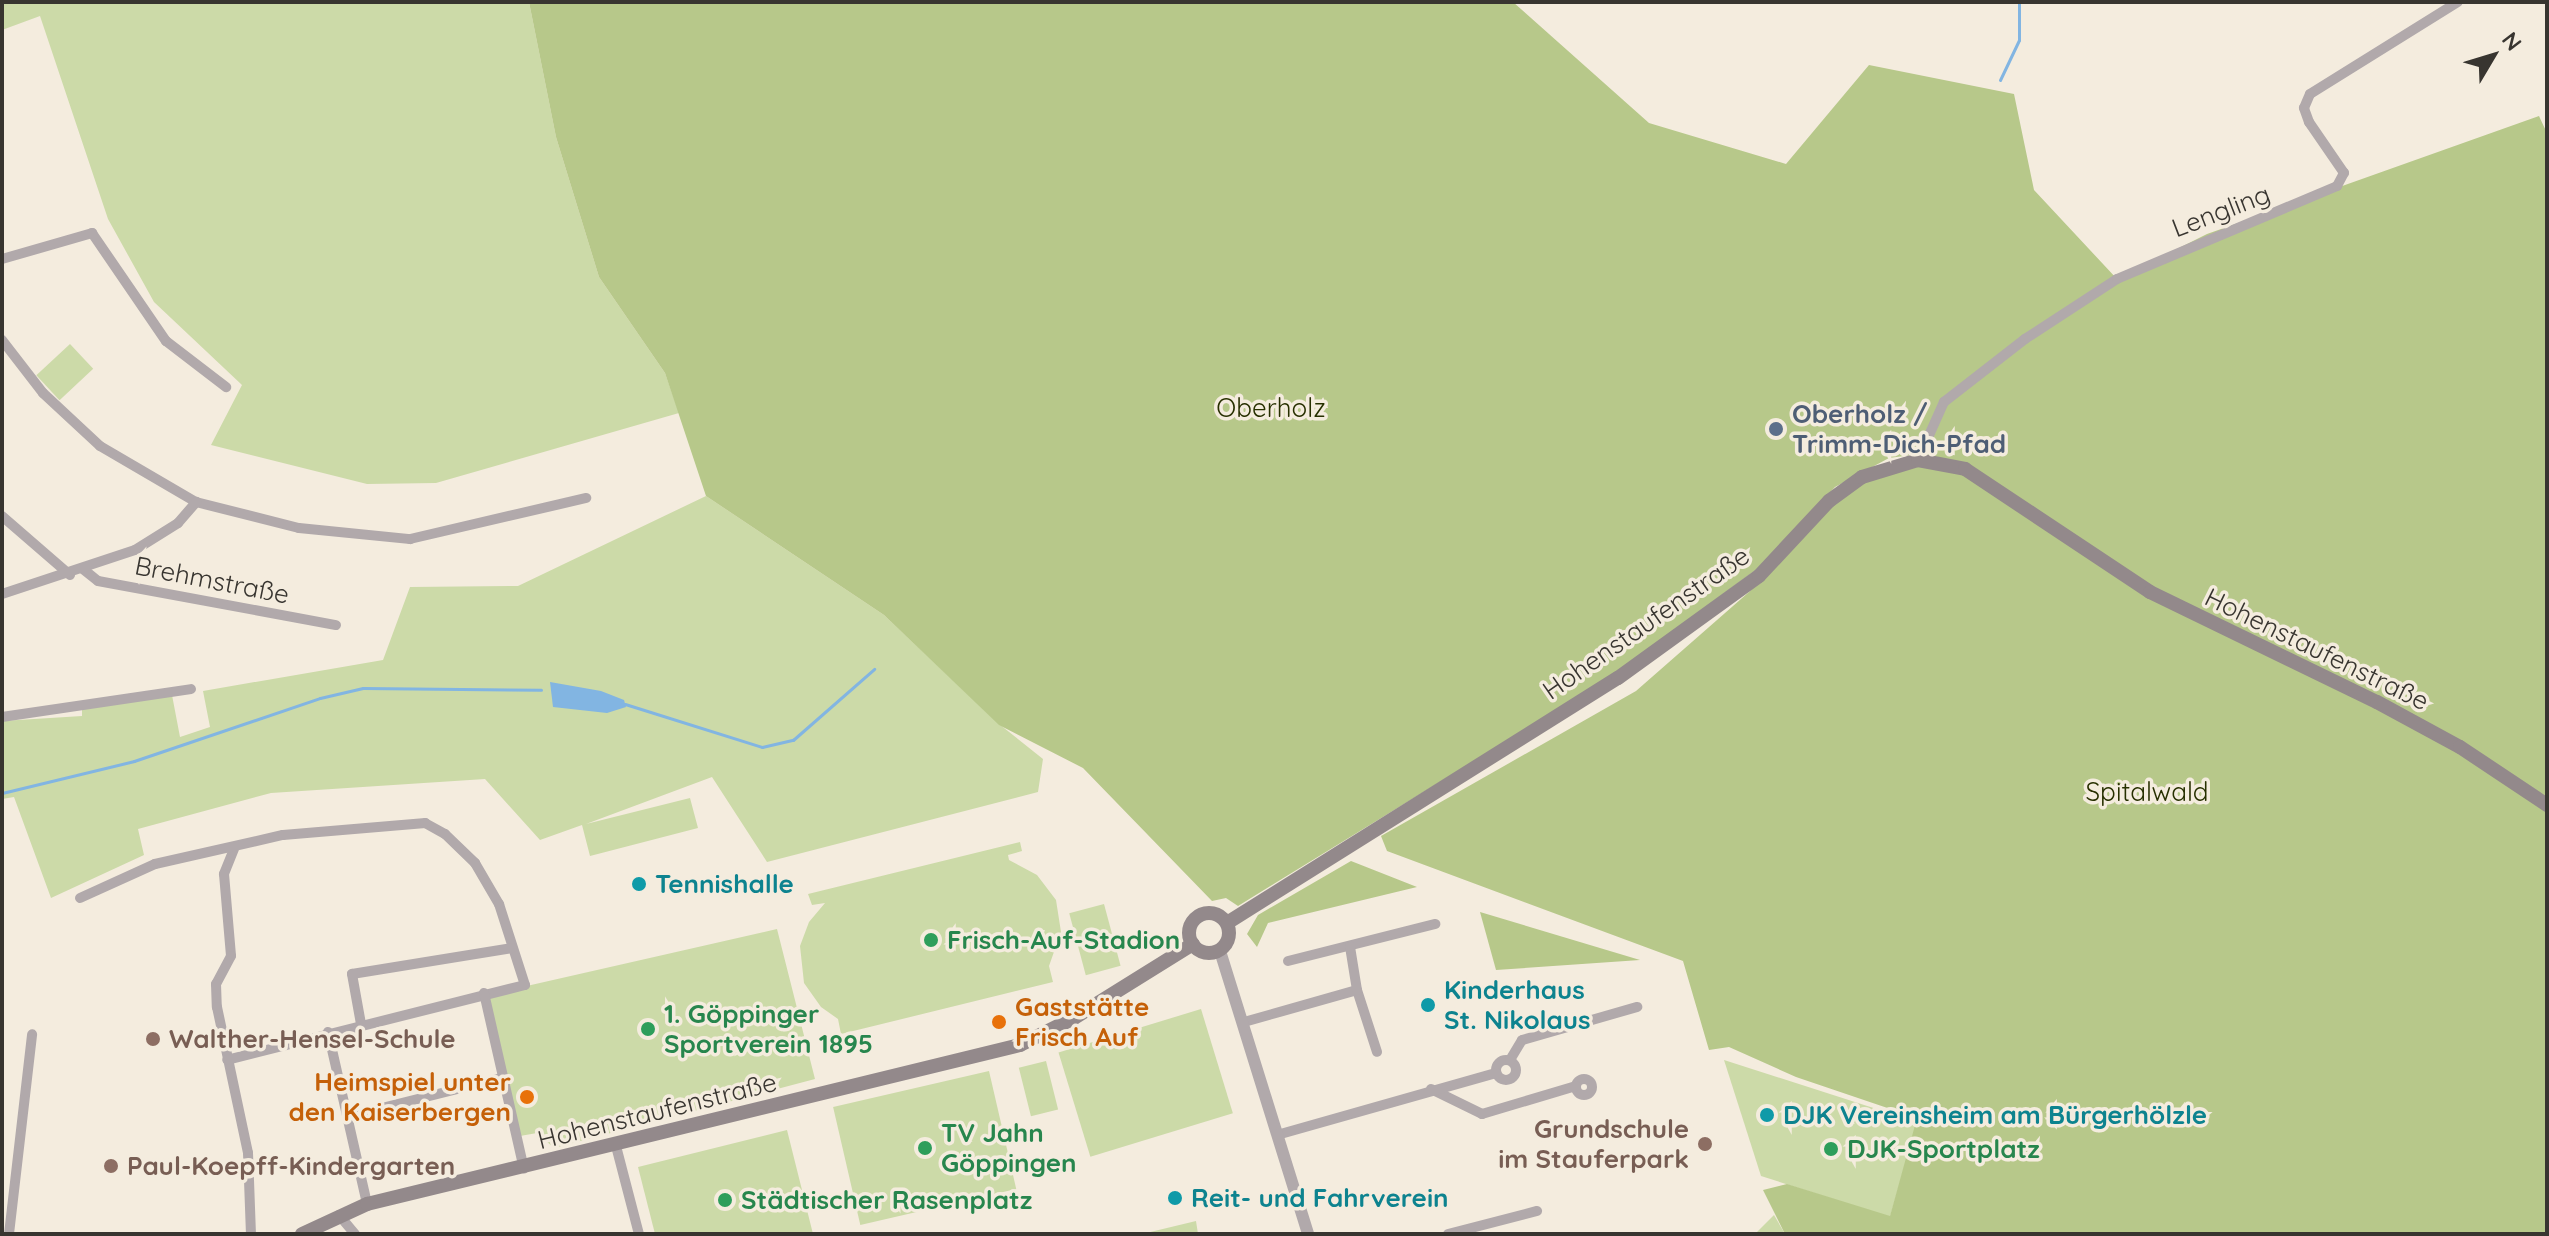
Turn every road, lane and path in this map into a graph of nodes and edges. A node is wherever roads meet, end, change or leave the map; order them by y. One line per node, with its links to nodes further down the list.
1 (2458, 2): 5 (street, Lengling)
2 (3, 256): 4 (street)
3 (2, 340): 7 (street)
4 (226, 387)
5 (1918, 460): 15 (main road, Hohenstaufenstraße); 18 (main road, Hohenstaufenstraße)
6 (586, 498): 7 (street)
7 (196, 502): 9 (street)
8 (2, 516): 10 (street)
9 (83, 569): 10 (street); 12 (street, Brehmstraße)
10 (70, 575): 11 (street)
11 (2, 594)
12 (336, 625)
13 (191, 689): 14 (street)
14 (2, 717)
15 (2547, 805)
16 (234, 849): 17 (street); 22 (street); 33 (street)
17 (80, 898)
18 (1227, 923): 20 (main road); 23 (main road)
19 (1435, 924): 21 (street)
20 (1193, 944): 23 (main road); 41 (main road, Hohenstaufenstraße)
21 (1350, 947): 24 (street); 25 (street)
22 (512, 948): 26 (street); 29 (street)
23 (1220, 951): 28 (street)
24 (1288, 961)
25 (1357, 990): 28 (street); 32 (street)
26 (484, 993): 29 (street); 36 (street)
27 (1637, 1007): 34 (street)
28 (1244, 1022): 40 (street)
29 (361, 1024): 30 (street)
30 (328, 1032): 33 (street); 39 (street)
31 (32, 1034): 47 (street)
32 (1377, 1052)
33 (227, 1060): 48 (street)
34 (1510, 1060): 35 (street); 35 (street)
35 (1496, 1073): 38 (street)
36 (501, 1078): 39 (street); 42 (street)
37 (1576, 1086): 38 (street)
38 (1431, 1089): 40 (street)
39 (350, 1116): 43 (street)
40 (1277, 1135): 52 (street)
41 (616, 1146): 42 (main road, Hohenstaufenstraße); 51 (street)
42 (524, 1169): 43 (main road, Hohenstaufenstraße)
43 (367, 1204): 45 (main road, Hohenstaufenstraße)
44 (1537, 1211): 46 (street)
45 (339, 1215): 49 (main road, Hohenstaufenstraße); 50 (street)
46 (1495, 1221): 53 (street); 54 (street)
47 (9, 1234)
48 (251, 1234)
49 (302, 1234)
50 (355, 1234)
51 (639, 1234)
52 (1308, 1234)
53 (1448, 1234)
54 (1498, 1234)

